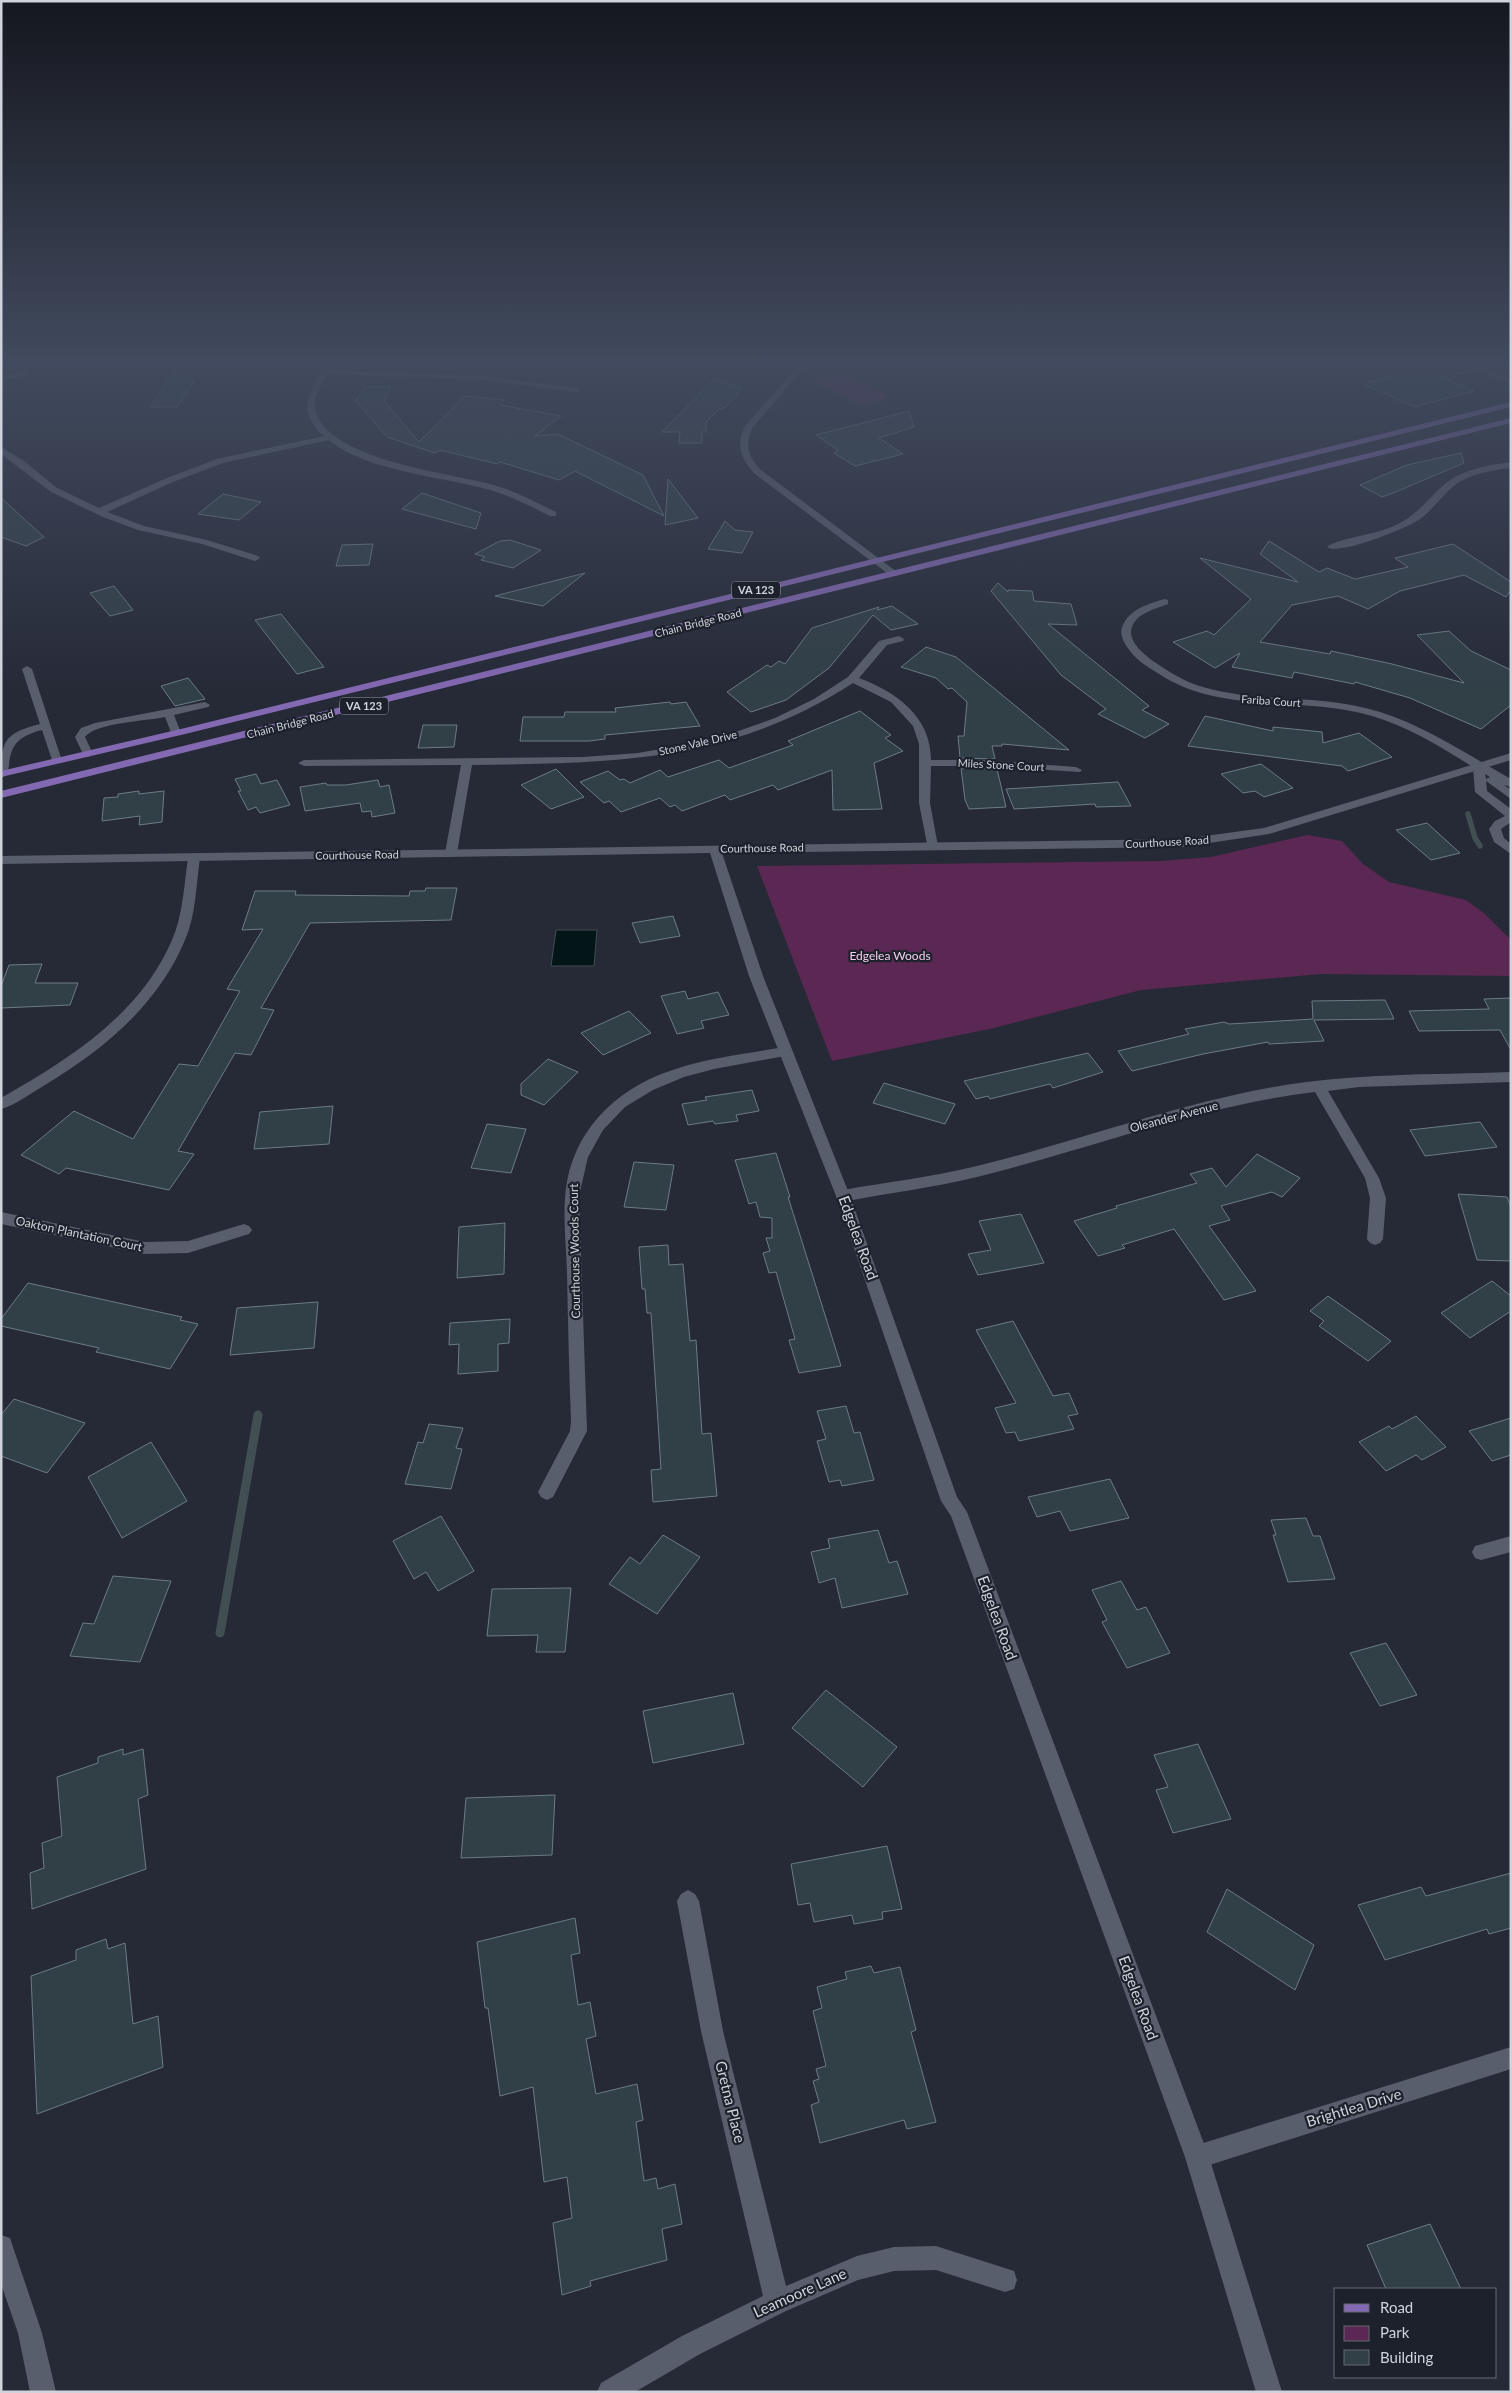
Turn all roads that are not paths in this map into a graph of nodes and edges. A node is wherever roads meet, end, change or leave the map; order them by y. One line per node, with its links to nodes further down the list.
1 (30, 471): 8 (street)
2 (196, 471): 8 (street)
3 (414, 471): 9 (street)
4 (757, 471): 12 (street)
5 (1240, 471): 12 (main road, Chain Bridge Road / VA 123)
6 (1308, 471): 13 (main road, Chain Bridge Road / VA 123)
7 (1483, 471): 10 (street)
8 (99, 512): 11 (street)
9 (554, 514)
10 (1332, 547)
11 (255, 558)
12 (876, 560): 13 (street); 21 (main road, Chain Bridge Road / VA 123)
13 (894, 574): 32 (main road, Chain Bridge Road / VA 123)
14 (1165, 602): 28 (street, Fariba Court)
15 (899, 639): 17 (street, Stone Vale Drive)
16 (27, 669): 20 (lane)
17 (852, 679): 25 (street, Stone Vale Drive); 27 (street)
18 (204, 705): 19 (lane)
19 (168, 713): 21 (lane); 22 (lane)
20 (45, 726): 24 (lane); 30 (lane)
21 (176, 733): 22 (main road, Chain Bridge Road / VA 123)
22 (88, 754): 24 (main road, Chain Bridge Road / VA 123)
23 (1511, 756): 28 (street, Courthouse Road)
24 (57, 761): 30 (main road, Chain Bridge Road / VA 123)
25 (467, 762): 26 (street, Stone Vale Drive); 38 (street)
26 (304, 763)
27 (926, 763): 29 (street, Miles Stone Court); 35 (street)
28 (1479, 765): 31 (street); 33 (street); 34 (street); 35 (street, Courthouse Road)
29 (1076, 770)
30 (2, 774)
31 (1511, 784)
32 (1, 795)
33 (1511, 796)
34 (1511, 816): 37 (street)
35 (932, 846): 36 (street, Courthouse Road)
36 (715, 849): 38 (street, Courthouse Road); 41 (street, Edgelea Road)
37 (1511, 850)
38 (452, 853): 39 (street, Courthouse Road)
39 (194, 858): 40 (street, Courthouse Road); 44 (street)
40 (1, 860)
41 (785, 1052): 45 (street, Edgelea Road); 49 (street, Courthouse Woods Court)
42 (1511, 1077): 43 (street, Oleander Avenue)
43 (1318, 1085): 45 (street, Oleander Avenue); 48 (street)
44 (1, 1104)
45 (843, 1196): 54 (street, Edgelea Road)
46 (1, 1218): 47 (street, Oakton Plantation Court)
47 (244, 1230)
48 (1375, 1239)
49 (547, 1492)
50 (1511, 1544): 51 (street)
51 (1481, 1552)
52 (688, 1902): 57 (street, Gretna Place)
53 (1511, 2058): 54 (street, Brightlea Drive)
54 (1196, 2157): 60 (street, Edgelea Road)
55 (1, 2247): 58 (street)
56 (1005, 2280): 57 (street, Leamoore Lane)
57 (777, 2302): 59 (street, Leamoore Lane)
58 (43, 2392)
59 (610, 2392)
60 (1269, 2392)

